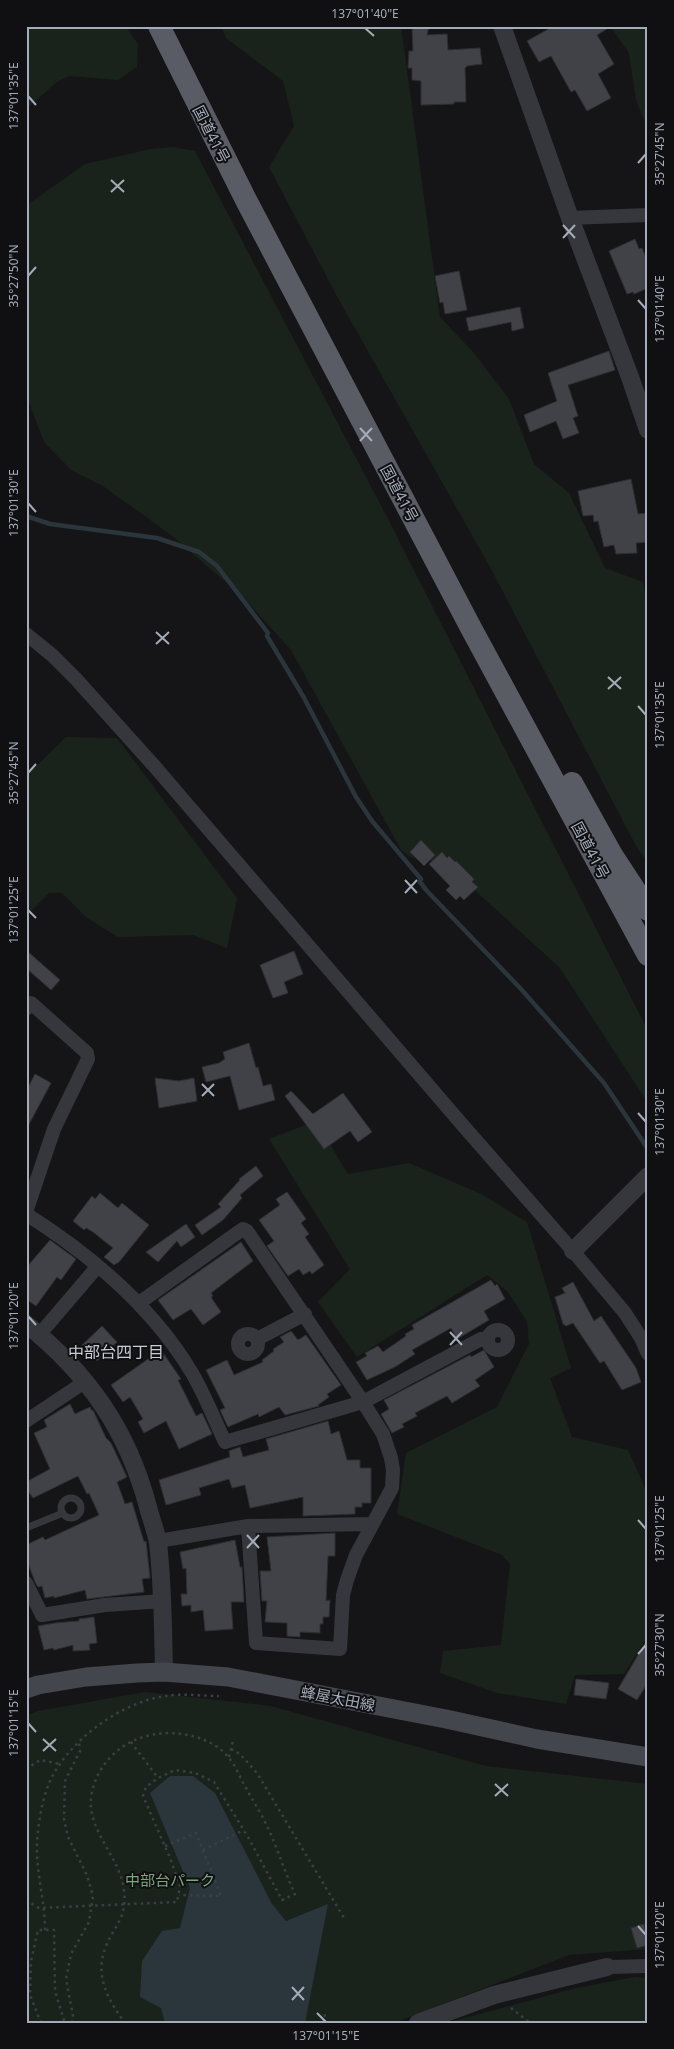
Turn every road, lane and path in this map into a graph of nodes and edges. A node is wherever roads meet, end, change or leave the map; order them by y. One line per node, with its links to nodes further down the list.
1 (160, 26): 11 (highway, 国道41号)
2 (168, 26): 8 (highway, 国道41号)
3 (502, 26): 5 (street)
4 (648, 215): 5 (street)
5 (570, 218): 6 (street)
6 (648, 430)
7 (26, 634): 15 (street)
8 (496, 655): 9 (highway); 10 (highway, 国道41号)
9 (648, 910)
10 (648, 942)
11 (648, 955)
12 (26, 1008): 14 (street)
13 (648, 1176): 15 (street)
14 (26, 1213): 16 (street)
15 (573, 1251): 22 (street)
16 (98, 1266): 17 (street); 19 (street)
17 (139, 1303): 18 (street); 24 (street)
18 (305, 1314): 20 (street); 24 (street)
19 (33, 1329): 23 (street)
20 (257, 1339)
21 (488, 1339): 24 (street)
22 (648, 1354)
23 (86, 1381): 25 (street); 30 (street)
24 (363, 1402): 27 (street)
25 (26, 1421)
26 (63, 1513): 29 (lane)
27 (372, 1524): 28 (street); 28 (street)
28 (248, 1526): 30 (street)
29 (26, 1528)
30 (158, 1541): 32 (street)
31 (26, 1583): 32 (street)
32 (163, 1601): 33 (street)
33 (164, 1672): 34 (main road, 蜂屋太田線); 41 (main road, 蜂屋太田線)
34 (26, 1689)
35 (219, 1696): 37 (path)
36 (233, 1741): 39 (path)
37 (79, 1742): 43 (path); 53 (path)
38 (131, 1742): 40 (path); 45 (path); 52 (path)
39 (231, 1749): 40 (path); 55 (path)
40 (229, 1757): 47 (path)
41 (648, 1757)
42 (26, 1764): 44 (path)
43 (60, 1764): 44 (path); 54 (path)
44 (27, 1769): 46 (path)
45 (158, 1778): 47 (path); 48 (path)
46 (26, 1799)
47 (244, 1830): 49 (path)
48 (165, 1846): 49 (path); 50 (path)
49 (203, 1850): 50 (path)
50 (179, 1895): 52 (path)
51 (26, 1900): 54 (path)
52 (124, 1904): 53 (path); 65 (path)
53 (92, 1906): 54 (path); 64 (path)
54 (45, 1908): 56 (path)
55 (344, 1918)
56 (45, 1930): 59 (path); 63 (path)
57 (648, 1966): 58 (street)
58 (607, 1967): 67 (street)
59 (30, 1995): 60 (path); 62 (path)
60 (26, 1996)
61 (326, 2010): 66 (path)
62 (41, 2023)
63 (67, 2023)
64 (72, 2023)
65 (125, 2023)
66 (323, 2023)
67 (418, 2023)

